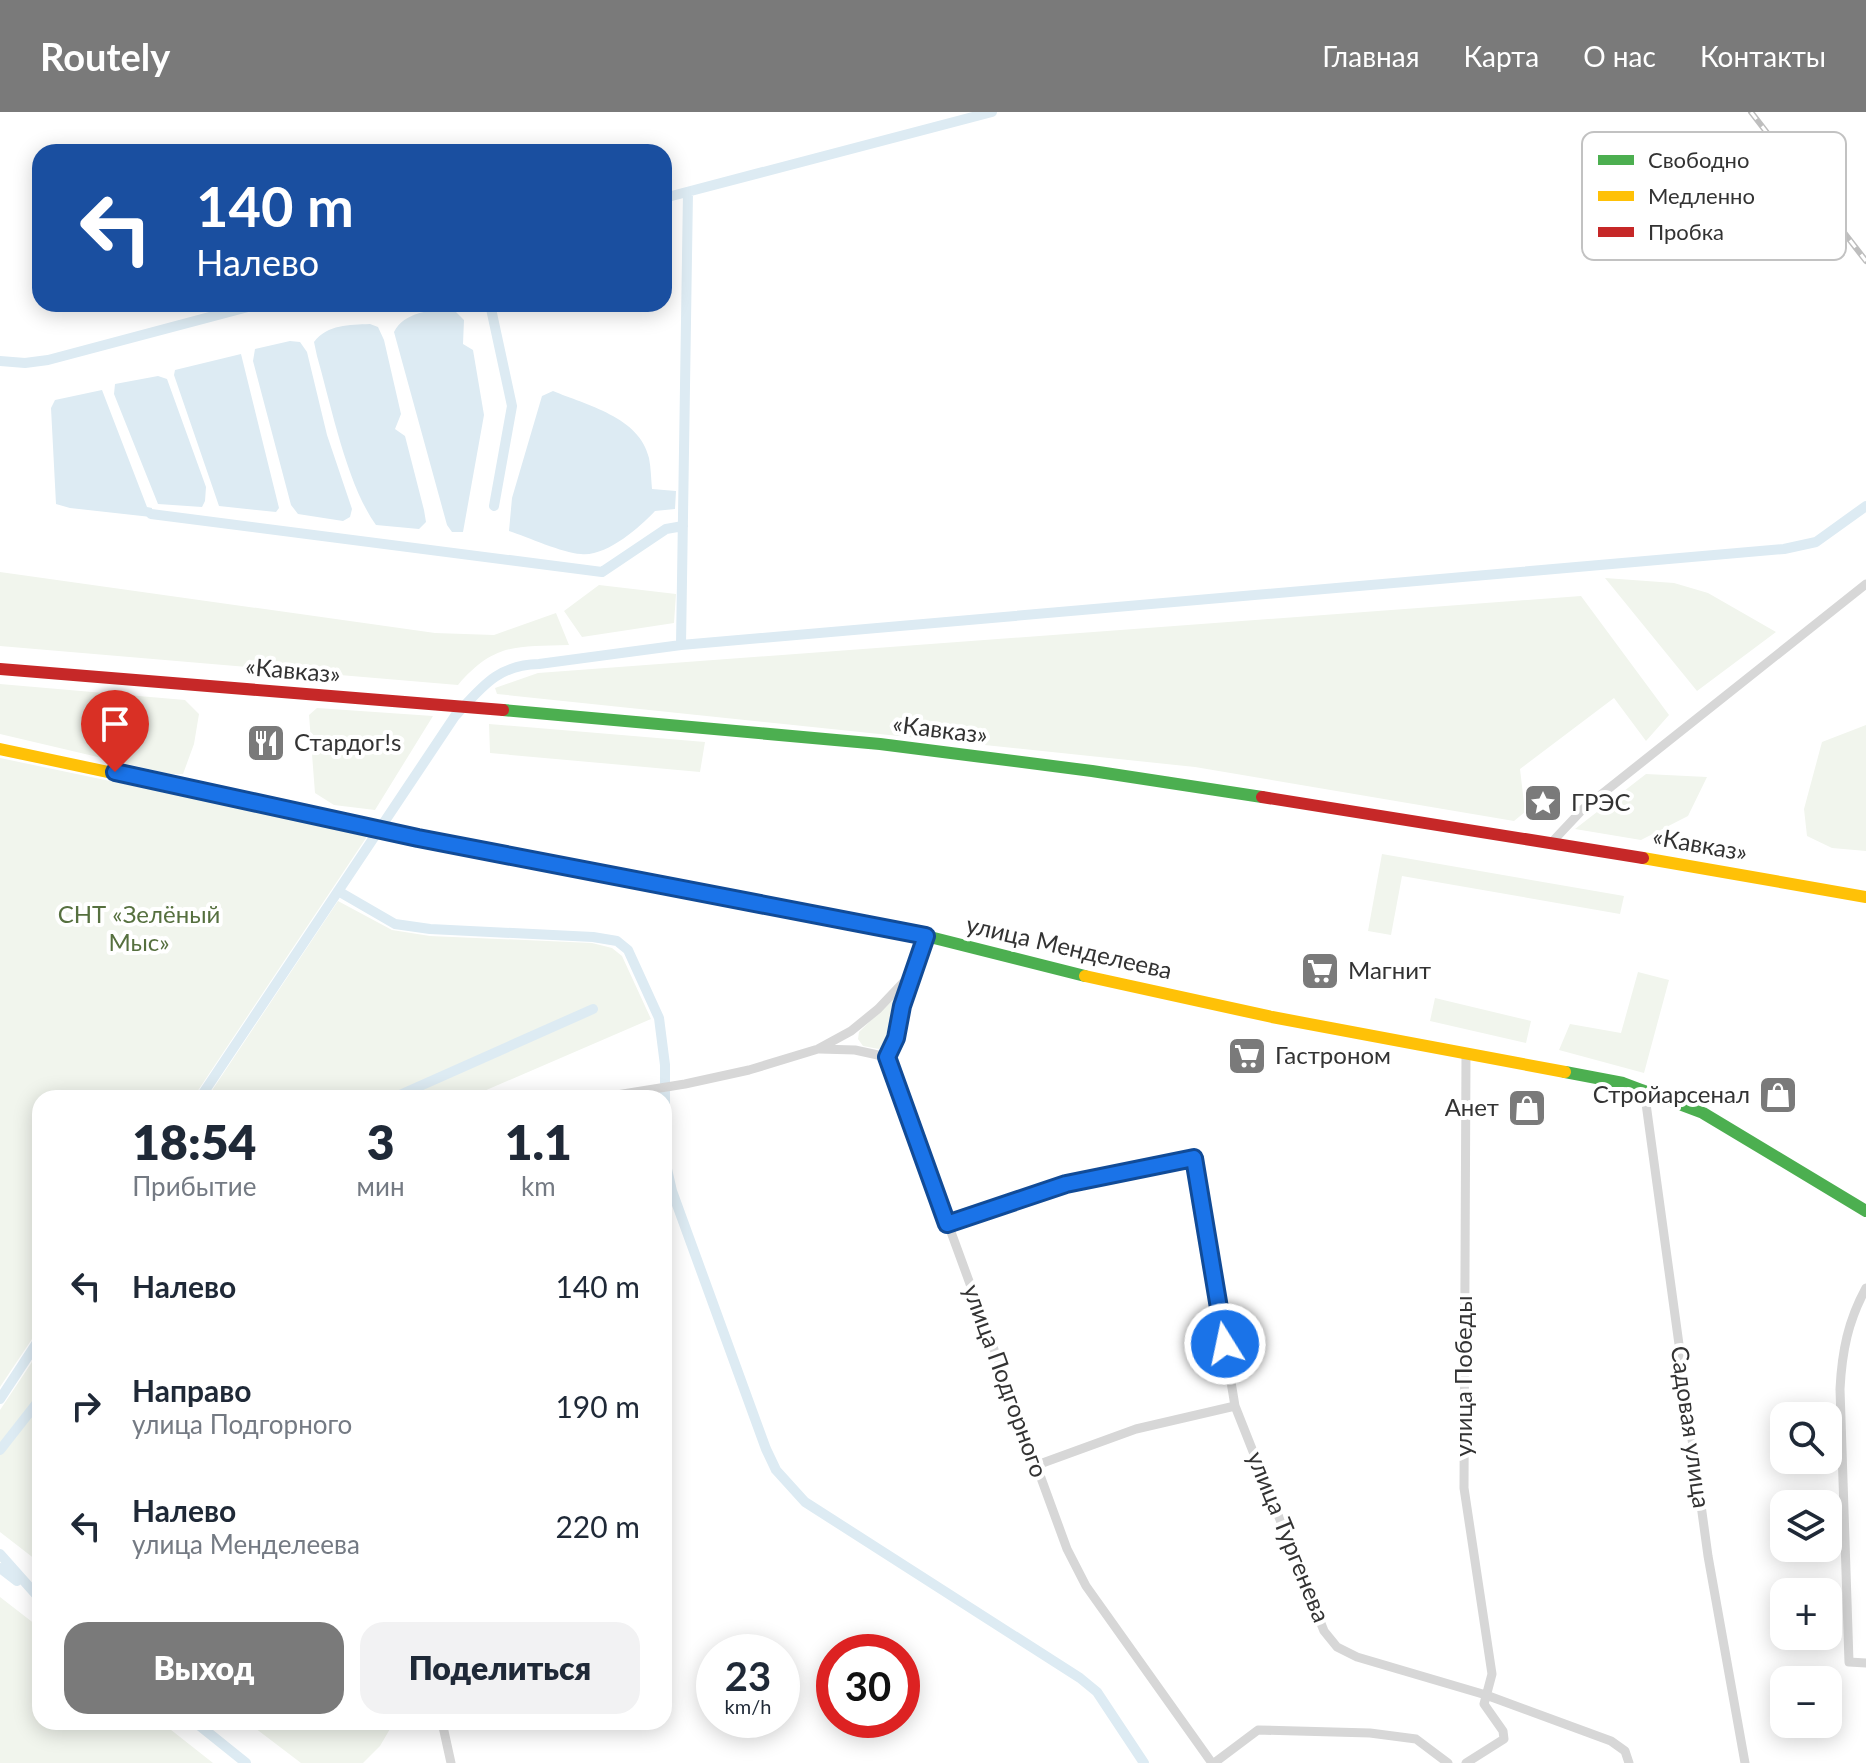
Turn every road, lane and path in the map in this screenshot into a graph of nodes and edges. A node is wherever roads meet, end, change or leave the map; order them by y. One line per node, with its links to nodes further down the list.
1 (1866, 584): 4 (street)
2 (0, 669): 4 (main road, «Кавказ»)
3 (0, 749): 6 (main road, улица Менделеева)
4 (1552, 842): 5 (main road, «Кавказ»)
5 (1866, 897)
6 (926, 936): 7 (street); 9 (main road, улица Менделеева)
7 (916, 969): 8 (street); 10 (street)
8 (818, 1049): 10 (street); 12 (street)
9 (1466, 1053): 11 (main road, улица Менделеева); 19 (street, улица Победы)
10 (887, 1057): 14 (street, улица Подгорного)
11 (1644, 1089): 13 (main road, улица Менделеева); 26 (street, Садовая улица)
12 (643, 1090)
13 (1866, 1211)
14 (947, 1224): 16 (street, улица Тургенева); 17 (street, улица Подгорного)
15 (1866, 1288): 18 (street)
16 (1235, 1406): 17 (street); 19 (street, улица Тургенева)
17 (1037, 1465): 22 (street, улица Подгорного)
18 (1866, 1663)
19 (1486, 1695): 24 (street); 25 (street, улица Тургенева)
20 (444, 1730): 21 (street)
21 (451, 1763)
22 (1213, 1763): 23 (street)
23 (1448, 1763)
24 (1466, 1763)
25 (1629, 1763)
26 (1745, 1763)

